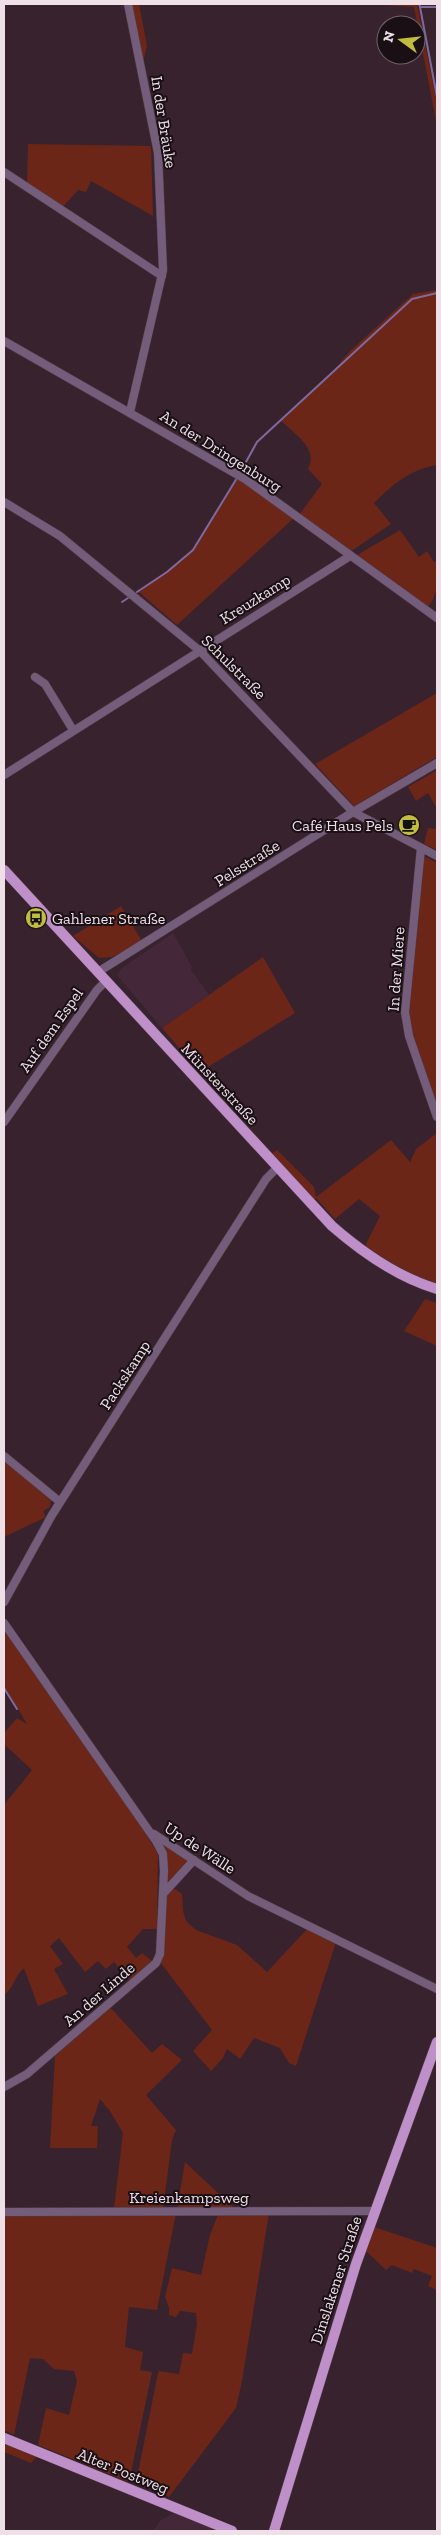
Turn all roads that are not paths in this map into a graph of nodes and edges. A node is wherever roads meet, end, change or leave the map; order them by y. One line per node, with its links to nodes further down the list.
1 (128, 4): 3 (street, In der Bräuke)
2 (4, 172): 3 (street)
3 (162, 276): 5 (street, In der Bräuke)
4 (4, 341): 5 (street, An der Dringenburg)
5 (130, 412): 7 (street, An der Dringenburg)
6 (4, 502): 9 (street, Schulstraße)
7 (350, 556): 8 (street, An der Dringenburg); 9 (street, Kreuzkamp)
8 (437, 618)
9 (200, 651): 11 (street, Kreuzkamp); 14 (street, Schulstraße)
10 (35, 676): 11 (street)
11 (73, 730): 13 (street, Kreuzkamp)
12 (437, 764): 14 (street, Pelsstraße)
13 (4, 775)
14 (353, 812): 15 (street, Schulstraße); 18 (street, Pelsstraße)
15 (421, 848): 16 (street, Schulstraße); 20 (street, In der Miere)
16 (437, 856)
17 (4, 870): 18 (main road, Münsterstraße)
18 (98, 972): 19 (main road, Münsterstraße)
19 (106, 981): 21 (street, Auf dem Espel); 22 (main road, Münsterstraße)
20 (437, 1117)
21 (4, 1122)
22 (277, 1168): 23 (main road, Münsterstraße); 25 (street, Packskamp)
23 (437, 1289)
24 (4, 1456): 25 (street)
25 (60, 1502): 26 (street, Packskamp)
26 (4, 1602)
27 (4, 1623): 28 (street, Up de Wälle)
28 (150, 1832): 29 (street, Up de Wälle); 30 (street, An der Linde)
29 (194, 1860): 30 (street); 31 (street, Up de Wälle)
30 (163, 1894): 33 (street, An der Linde)
31 (437, 1988)
32 (437, 2042): 34 (main road, Dinslakener Straße)
33 (4, 2087)
34 (375, 2211): 35 (street, Kreienkampsweg); 38 (main road, Dinslakener Straße)
35 (4, 2212)
36 (4, 2438): 37 (main road, Alter Postweg)
37 (232, 2531)
38 (274, 2531)

